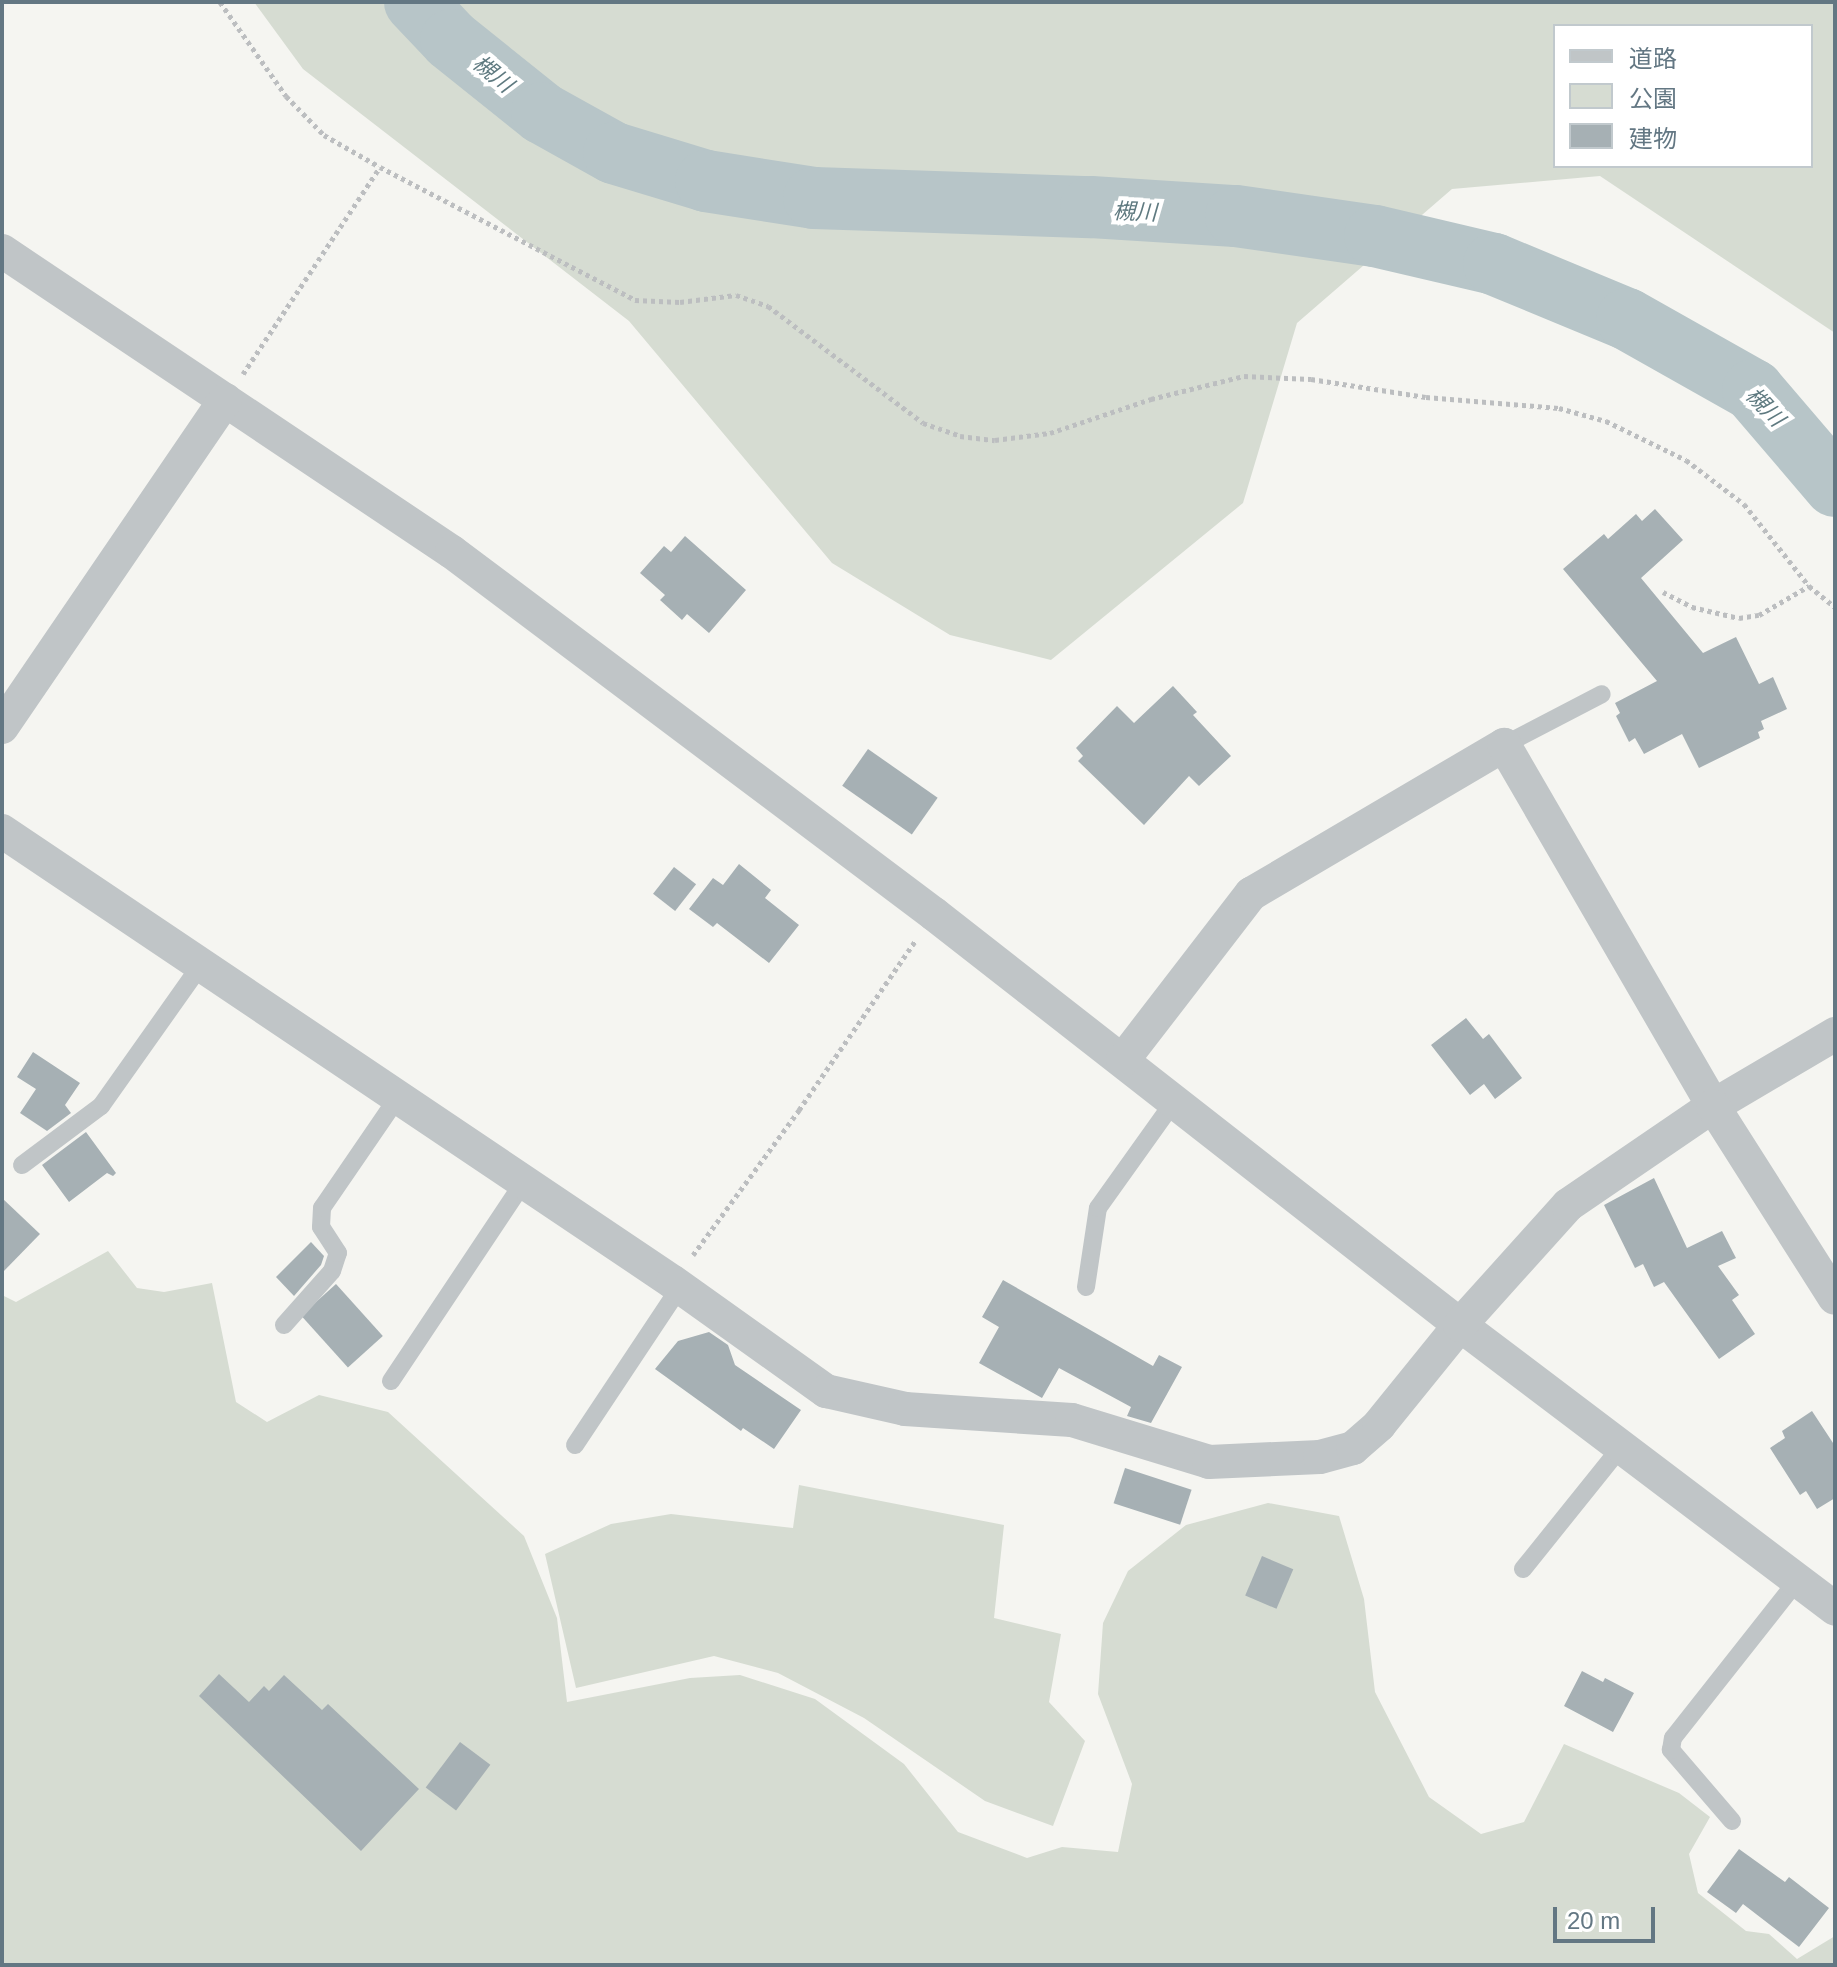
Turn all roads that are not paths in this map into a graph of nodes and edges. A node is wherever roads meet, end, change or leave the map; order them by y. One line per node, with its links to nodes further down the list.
1 (2, 251): 2 (street)
2 (225, 400): 4 (street); 9 (street)
3 (1602, 694): 5 (lane)
4 (2, 727)
5 (1504, 745): 9 (street); 12 (street)
6 (2, 831): 7 (street)
7 (201, 965): 10 (street); 13 (lane)
8 (1835, 1034): 12 (street)
9 (1123, 1060): 11 (street)
10 (398, 1097): 14 (street); 18 (lane)
11 (1175, 1100): 16 (lane); 19 (street)
12 (1713, 1106): 17 (street); 19 (street)
13 (22, 1165)
14 (523, 1183): 15 (street); 20 (lane)
15 (677, 1284): 19 (street); 21 (lane)
16 (1086, 1287)
17 (1835, 1298)
18 (284, 1325)
19 (1460, 1325): 22 (street)
20 (391, 1381)
21 (575, 1445)
22 (1621, 1447): 23 (lane); 24 (street)
23 (1523, 1569)
24 (1797, 1581): 25 (street); 26 (lane)
25 (1831, 1601)
26 (1732, 1821)

